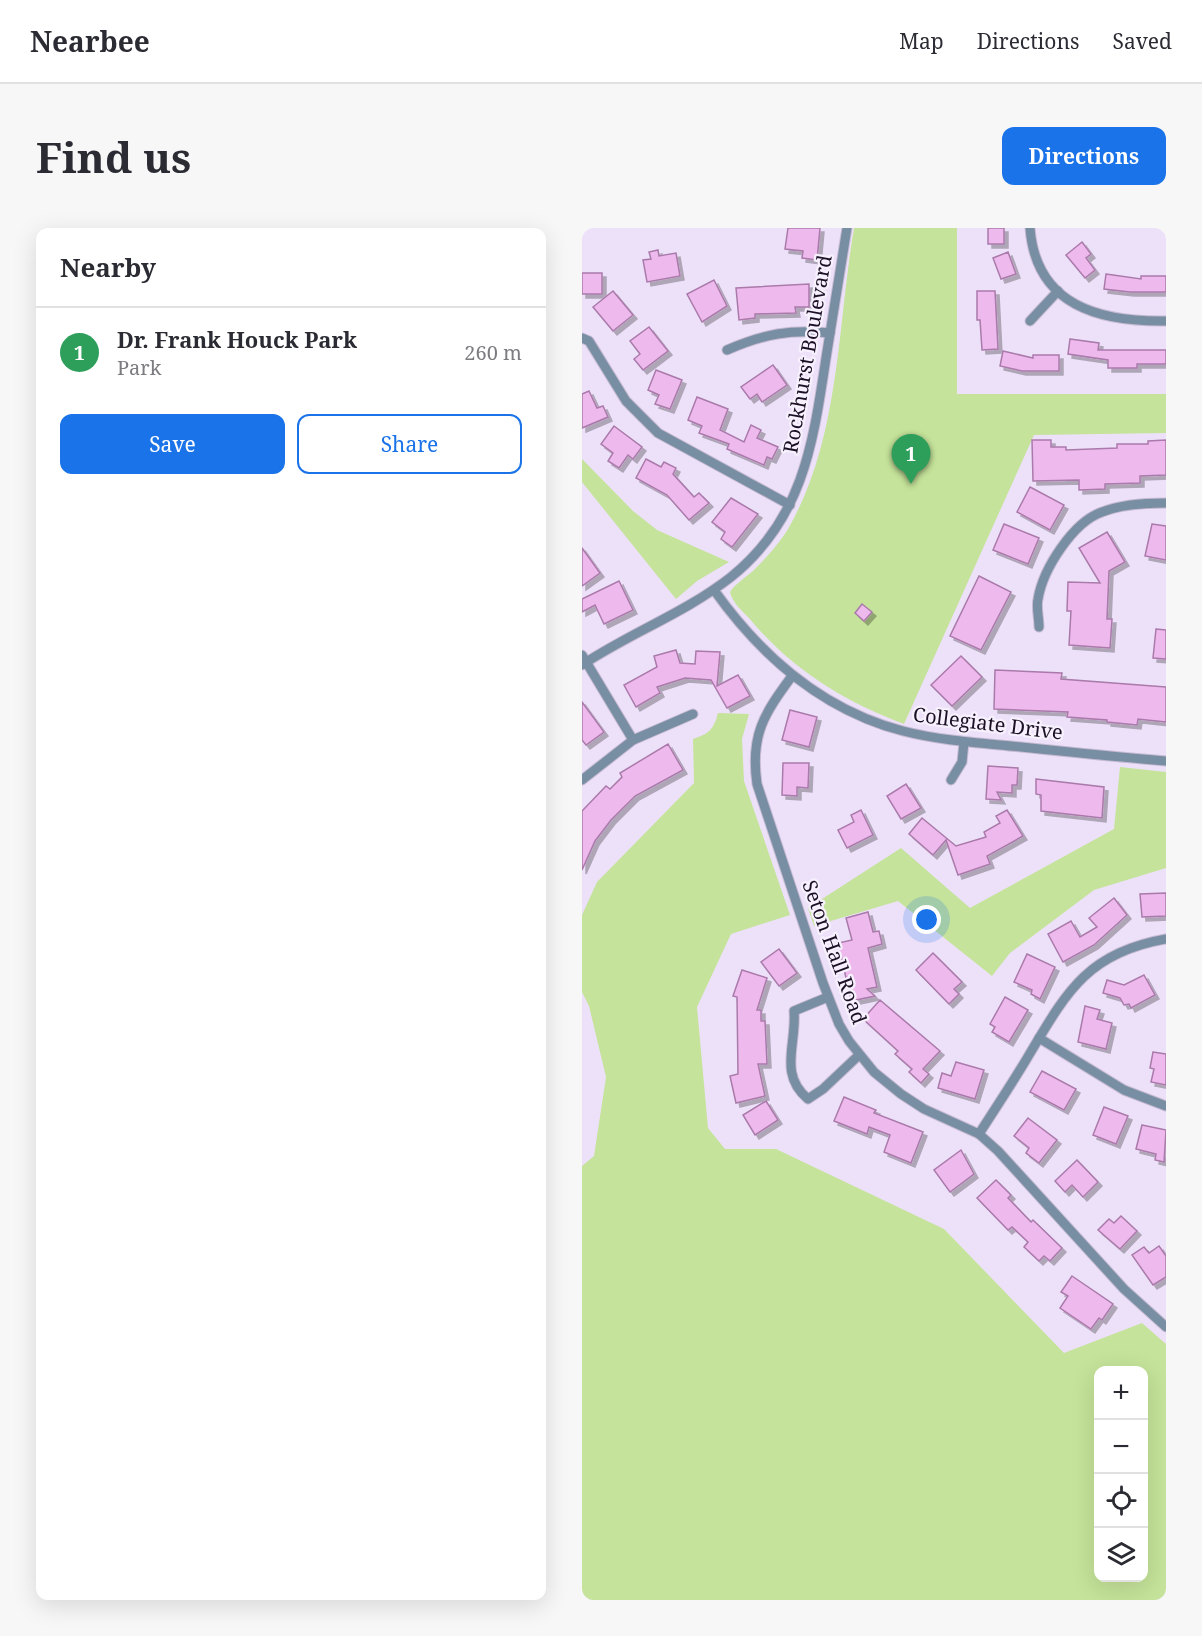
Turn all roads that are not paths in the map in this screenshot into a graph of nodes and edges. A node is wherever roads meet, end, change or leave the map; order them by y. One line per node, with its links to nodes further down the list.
1 (847, 228): 6 (street, Rockhurst Boulevard)
2 (1030, 228): 3 (street)
3 (1058, 291): 4 (street); 5 (street)
4 (1030, 321)
5 (1166, 321)
6 (830, 333): 8 (street); 10 (street, Rockhurst Boulevard)
7 (582, 338): 10 (street)
8 (727, 350)
9 (1166, 503): 12 (street)
10 (790, 505): 11 (street, Rockhurst Boulevard)
11 (714, 590): 13 (street, Rockhurst Boulevard); 14 (street, Collegiate Drive)
12 (1039, 627)
13 (584, 661): 16 (street)
14 (792, 676): 17 (street, Collegiate Drive); 22 (street, Seton Hall Road)
15 (693, 714): 16 (street)
16 (633, 740): 19 (street)
17 (964, 742): 18 (street, Collegiate Drive); 20 (street)
18 (1166, 761)
19 (582, 780)
20 (951, 780)
21 (1166, 939): 23 (street)
22 (828, 997): 24 (street, Seton Hall Road); 24 (street)
23 (1039, 1038): 25 (street); 26 (street)
24 (859, 1055): 26 (street, Seton Hall Road)
25 (1166, 1106)
26 (979, 1134): 27 (street, Seton Hall Road)
27 (1166, 1327)

